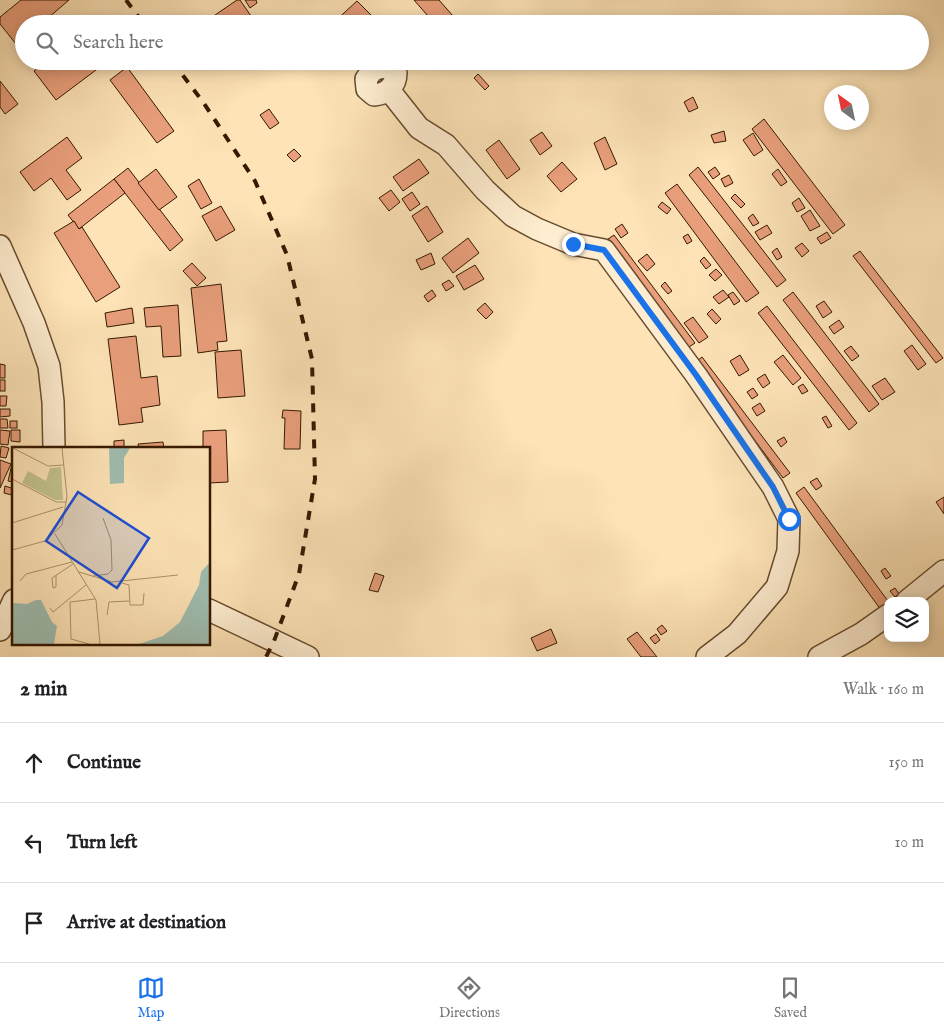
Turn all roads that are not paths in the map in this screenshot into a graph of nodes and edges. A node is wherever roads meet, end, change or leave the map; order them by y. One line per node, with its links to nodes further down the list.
1 (389, 90): 11 (street)
2 (0, 246): 3 (street)
3 (54, 447)
4 (944, 571): 5 (street)
5 (912, 597)
6 (12, 604): 9 (street)
7 (210, 610): 10 (street)
8 (884, 619): 12 (street)
9 (0, 630)
10 (308, 657)
11 (706, 657)
12 (819, 657)

